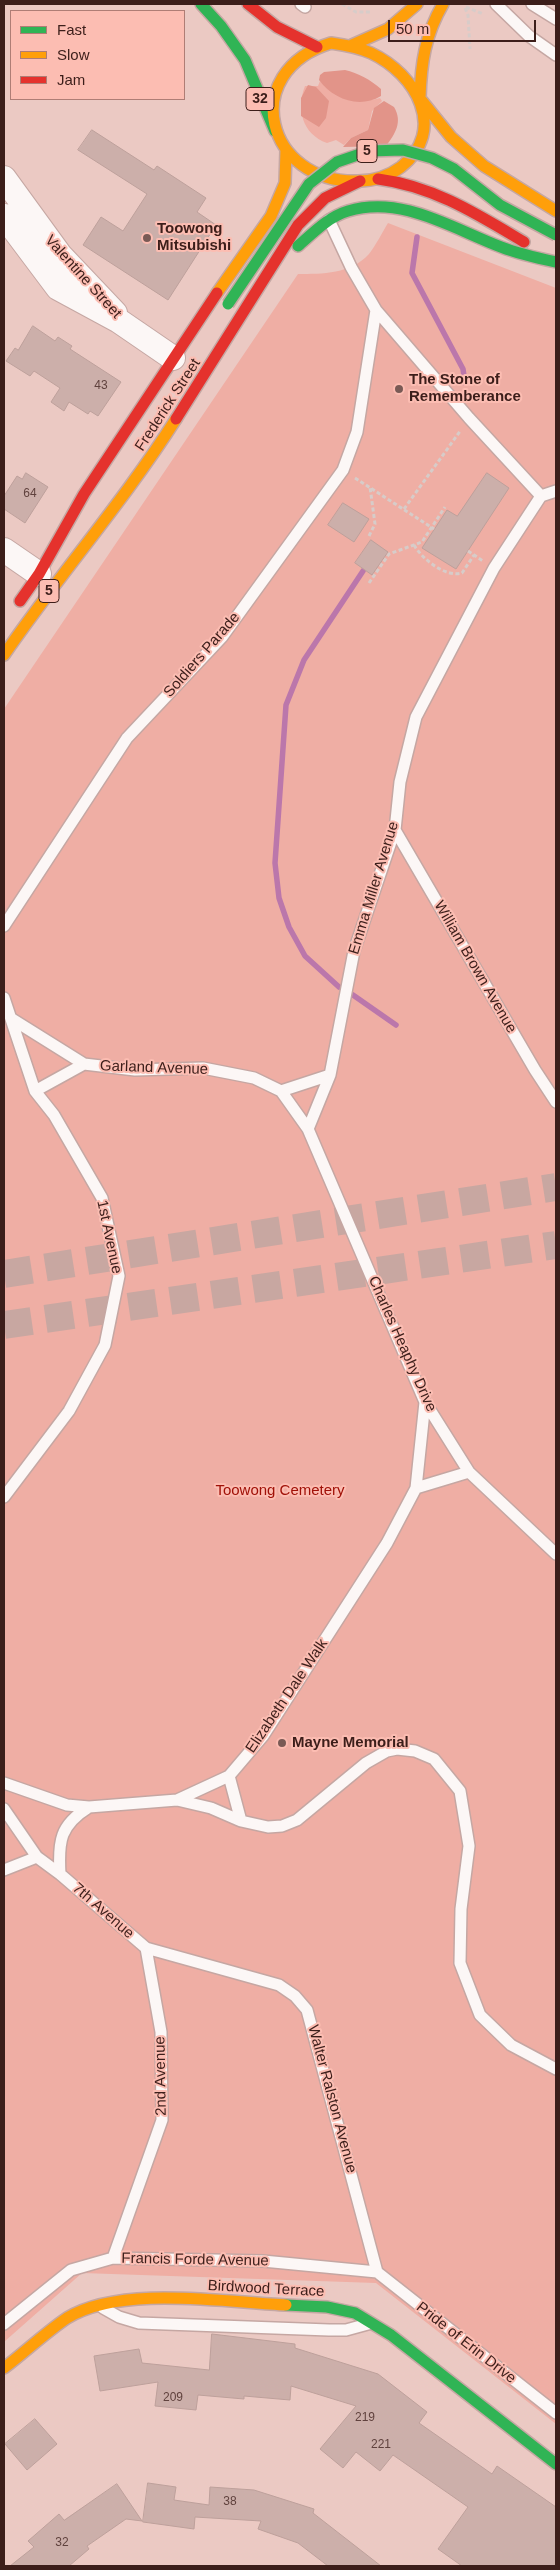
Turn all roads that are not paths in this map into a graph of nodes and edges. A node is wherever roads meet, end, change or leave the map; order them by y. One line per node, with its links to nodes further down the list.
1 (202, 4): 12 (main road, 32)
2 (248, 4): 9 (main road)
3 (417, 4): 8 (main road)
4 (443, 4): 11 (main road)
5 (496, 4): 10 (lane)
6 (532, 4): 7 (lane)
7 (556, 19)
8 (352, 45): 9 (main road); 11 (main road)
9 (317, 47): 12 (main road)
10 (556, 55)
11 (421, 99): 15 (main road); 17 (main road)
12 (278, 136): 13 (main road)
13 (286, 150): 16 (main road); 26 (main road, Frederick Street)
14 (4, 178): 25 (street, Valentine Street)
15 (378, 179): 16 (main road); 21 (main road)
16 (360, 181): 22 (main road, Frederick Street)
17 (556, 210)
18 (4, 216): 25 (street, Valentine Street)
19 (329, 220): 21 (main road, 5); 22 (main road, 5); 24 (lane)
20 (556, 235): 23 (main road, 5, bridge)
21 (556, 260)
22 (260, 288): 33 (main road, Frederick Street / 5)
23 (226, 309)
24 (376, 310): 28 (lane); 35 (lane, Soldiers Parade)
25 (128, 328): 26 (street, Valentine Street)
26 (173, 358): 31 (main road, Frederick Street)
27 (556, 491): 28 (lane)
28 (541, 496): 34 (lane, Emma Miller Avenue)
29 (71, 543): 31 (main road, 5)
30 (4, 550): 31 (street)
31 (39, 574): 32 (main road, Frederick Street / 5)
32 (14, 610)
33 (4, 655)
34 (395, 830): 39 (lane, Emma Miller Avenue); 42 (lane, William Brown Avenue)
35 (4, 926)
36 (4, 998): 37 (lane, 1st Avenue)
37 (12, 1019): 38 (lane); 40 (lane, 1st Avenue)
38 (84, 1064): 40 (lane); 41 (lane, Garland Avenue)
39 (330, 1074): 41 (lane); 43 (lane, Emma Miller Avenue)
40 (35, 1091): 47 (lane, 1st Avenue)
41 (281, 1092): 43 (lane, Charles Heaphy Drive)
42 (556, 1102)
43 (308, 1129): 44 (lane, Charles Heaphy Drive)
44 (425, 1402): 45 (lane, Charles Heaphy Drive); 46 (lane)
45 (470, 1472): 46 (lane); 48 (lane, Charles Heaphy Drive)
46 (416, 1488): 49 (lane, Elizabeth Dale Walk)
47 (4, 1497)
48 (556, 1554)
49 (229, 1776): 51 (lane, Elizabeth Dale Walk); 54 (lane)
50 (4, 1783): 52 (lane, Elizabeth Dale Walk)
51 (178, 1800): 52 (lane, Elizabeth Dale Walk); 54 (lane)
52 (89, 1807): 57 (lane)
53 (4, 1809): 55 (lane)
54 (241, 1821): 59 (lane)
55 (37, 1857): 56 (lane); 57 (lane)
56 (4, 1870)
57 (60, 1874): 58 (lane, 7th Avenue)
58 (146, 1948): 60 (lane, 2nd Avenue); 61 (lane, Walter Ralston Avenue)
59 (556, 2069)
60 (113, 2258): 61 (lane, Francis Forde Avenue); 64 (lane, Francis Forde Avenue)
61 (377, 2272): 66 (lane, Pride of Erin Drive)
62 (98, 2305): 63 (main road, Birdwood Terrace); 63 (lane); 65 (main road, Birdwood Terrace)
63 (372, 2322): 67 (main road, Birdwood Terrace)
64 (4, 2324)
65 (4, 2368)
66 (556, 2413)
67 (556, 2464)

